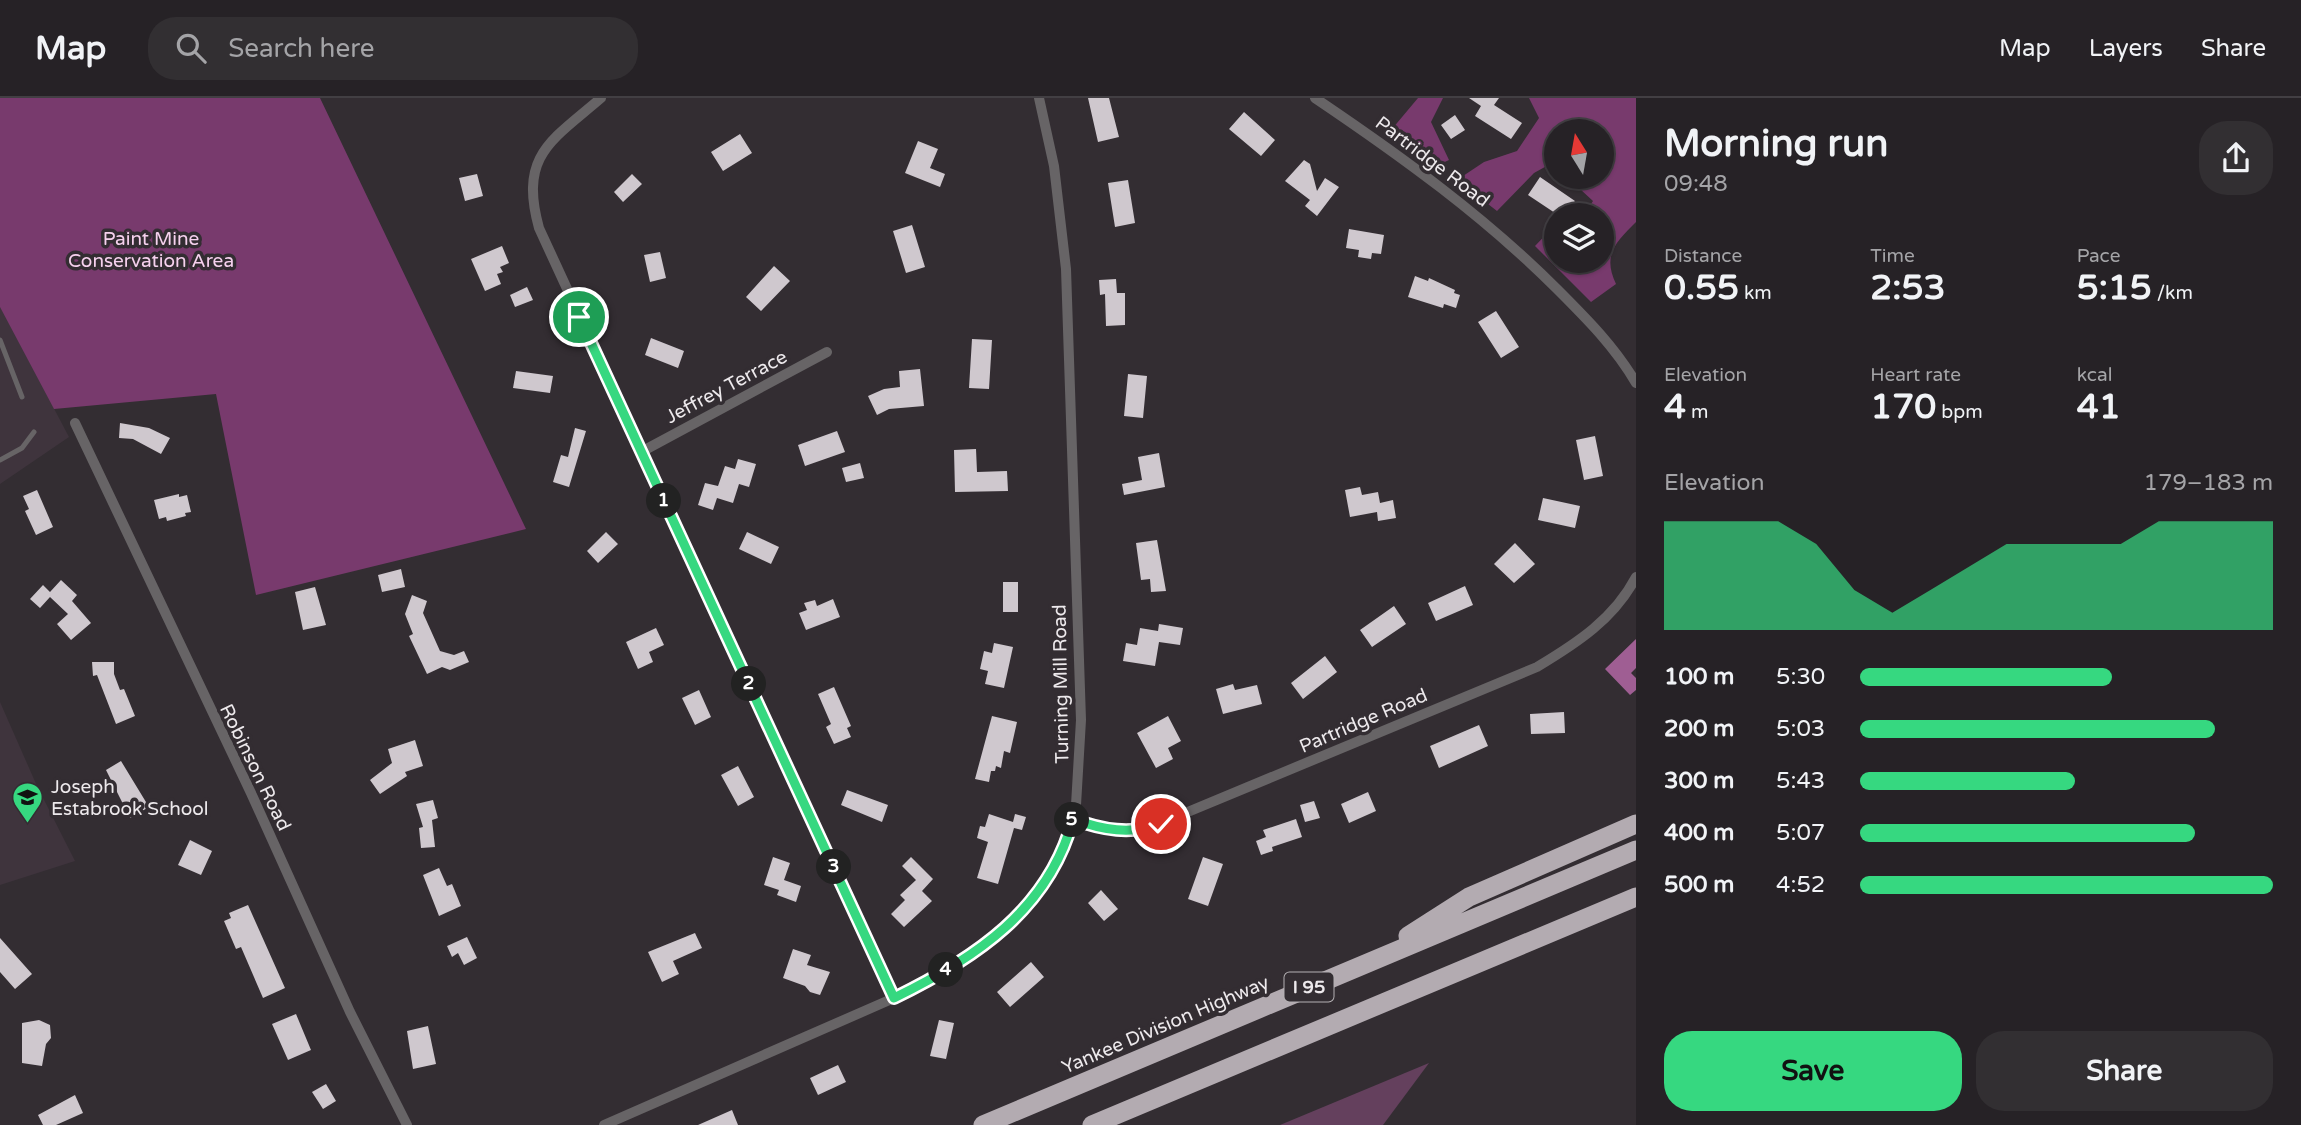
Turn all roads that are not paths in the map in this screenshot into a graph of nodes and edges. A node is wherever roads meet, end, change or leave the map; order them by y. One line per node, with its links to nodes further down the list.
1 (601, 98): 10 (street)
2 (1039, 98): 13 (street, Turning Mill Road)
3 (1315, 98): 6 (street, Partridge Road)
4 (0, 340): 7 (lane)
5 (827, 352): 10 (street, Jeffrey Terrace)
6 (1636, 383)
7 (22, 397)
8 (75, 423): 19 (street, Robinson Road)
9 (34, 432): 11 (lane)
10 (641, 452): 18 (street)
11 (0, 460)
12 (1636, 577): 13 (street, Partridge Road)
13 (1073, 819): 18 (street, Turning Mill Road)
14 (1636, 824): 17 (highway)
15 (1636, 850): 17 (highway, Yankee Division Highway / I 95)
16 (1636, 897): 22 (highway, I 95)
17 (1363, 965): 21 (highway, Yankee Division Highway / I 95)
18 (894, 998): 20 (street, Turning Mill Road)
19 (407, 1125)
20 (604, 1125)
21 (983, 1125)
22 (1092, 1125)

